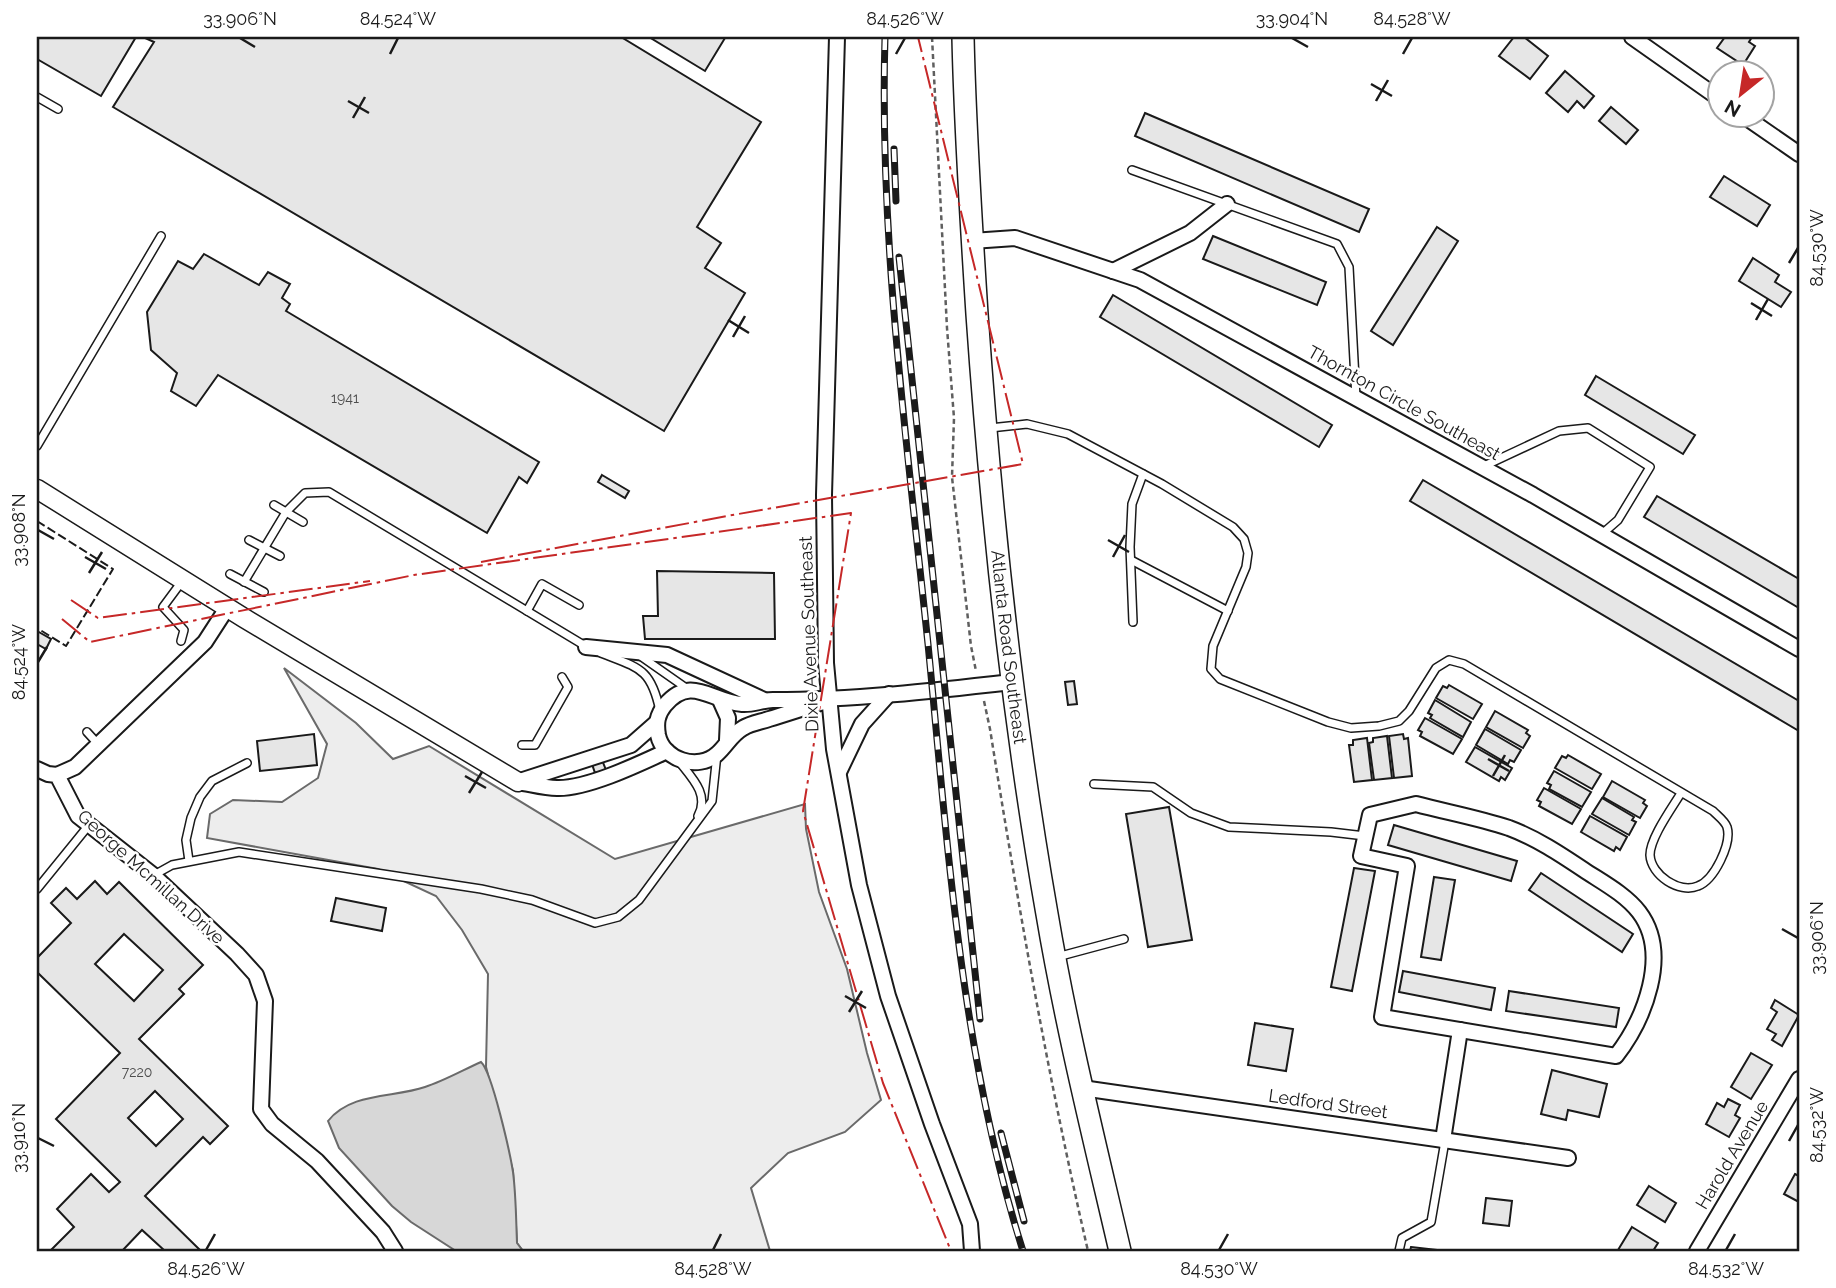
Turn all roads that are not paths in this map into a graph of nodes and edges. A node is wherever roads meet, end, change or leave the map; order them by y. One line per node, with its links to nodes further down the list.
1 (837, 37): 47 (street, Dixie Avenue Southeast)
2 (963, 37): 12 (main road, Atlanta Road Southeast)
3 (1632, 37): 4 (street)
4 (1706, 89)
5 (37, 97): 6 (lane)
6 (58, 109)
7 (1764, 130): 8 (street)
8 (1799, 154)
9 (1132, 170): 10 (lane)
10 (1227, 204): 13 (street); 14 (lane)
11 (161, 236): 16 (lane)
12 (972, 241): 13 (street, Thornton Circle Southeast); 15 (main road, Atlanta Road Southeast)
13 (1113, 271): 14 (street, Thornton Circle Southeast)
14 (1356, 398): 17 (street, Thornton Circle Southeast)
15 (985, 428): 18 (lane); 42 (main road, Atlanta Road Southeast)
16 (37, 446)
17 (1481, 467): 23 (street, Thornton Circle Southeast); 23 (lane)
18 (1143, 474): 27 (lane); 35 (lane)
19 (37, 489): 29 (street)
20 (274, 505): 21 (lane)
21 (286, 512): 22 (lane); 25 (lane); 34 (lane)
22 (303, 522)
23 (1601, 535): 39 (street, Thornton Circle Southeast)
24 (249, 540): 25 (lane)
25 (265, 548): 26 (lane); 30 (lane)
26 (280, 556)
27 (1131, 560): 35 (lane); 36 (lane)
28 (230, 574): 30 (lane)
29 (183, 580): 33 (street); 37 (lane)
30 (244, 582): 31 (lane)
31 (264, 592)
32 (579, 605): 34 (lane)
33 (227, 608): 51 (street); 59 (street)
34 (527, 611): 38 (lane)
35 (1228, 611): 61 (lane)
36 (1133, 621)
37 (181, 641)
38 (586, 647): 40 (street); 48 (lane)
39 (1799, 649)
40 (635, 652): 43 (lane); 46 (street)
41 (562, 677): 52 (lane)
42 (1012, 682): 44 (street); 69 (main road, Atlanta Road Southeast)
43 (690, 690): 45 (street); 48 (street)
44 (889, 694): 47 (street); 57 (street)
45 (720, 700): 46 (street); 50 (street)
46 (764, 700): 47 (street)
47 (830, 700): 50 (street); 57 (street, Dixie Avenue Southeast)
48 (658, 717): 54 (street); 59 (street)
49 (86, 732): 51 (lane)
50 (727, 740): 53 (street)
51 (98, 745): 58 (street)
52 (522, 745)
53 (717, 754): 54 (street); 67 (lane)
54 (672, 755): 59 (street); 67 (lane)
55 (247, 763): 64 (lane)
56 (37, 769): 58 (street)
57 (839, 772): 76 (street, Dixie Avenue Southeast)
58 (57, 775): 62 (street, George Mcmillan Drive)
59 (518, 782)
60 (1094, 784): 63 (lane)
61 (1681, 793): 61 (lane)
62 (90, 824): 65 (street, George Mcmillan Drive); 66 (lane)
63 (1365, 836): 70 (street); 70 (street)
64 (189, 861): 65 (lane); 67 (lane)
65 (153, 875): 75 (street, George Mcmillan Drive)
66 (37, 889)
67 (639, 900)
68 (1124, 939): 69 (lane)
69 (1055, 958): 72 (main road, Atlanta Road Southeast)
70 (1460, 1030): 73 (street)
71 (1799, 1079): 79 (street, Harold Avenue)
72 (1082, 1088): 73 (street, Ledford Street); 77 (main road, Atlanta Road Southeast)
73 (1444, 1140): 74 (street, Ledford Street); 78 (lane)
74 (1568, 1158)
75 (396, 1251)
76 (972, 1251)
77 (1119, 1251)
78 (1399, 1251)
79 (1697, 1251)

